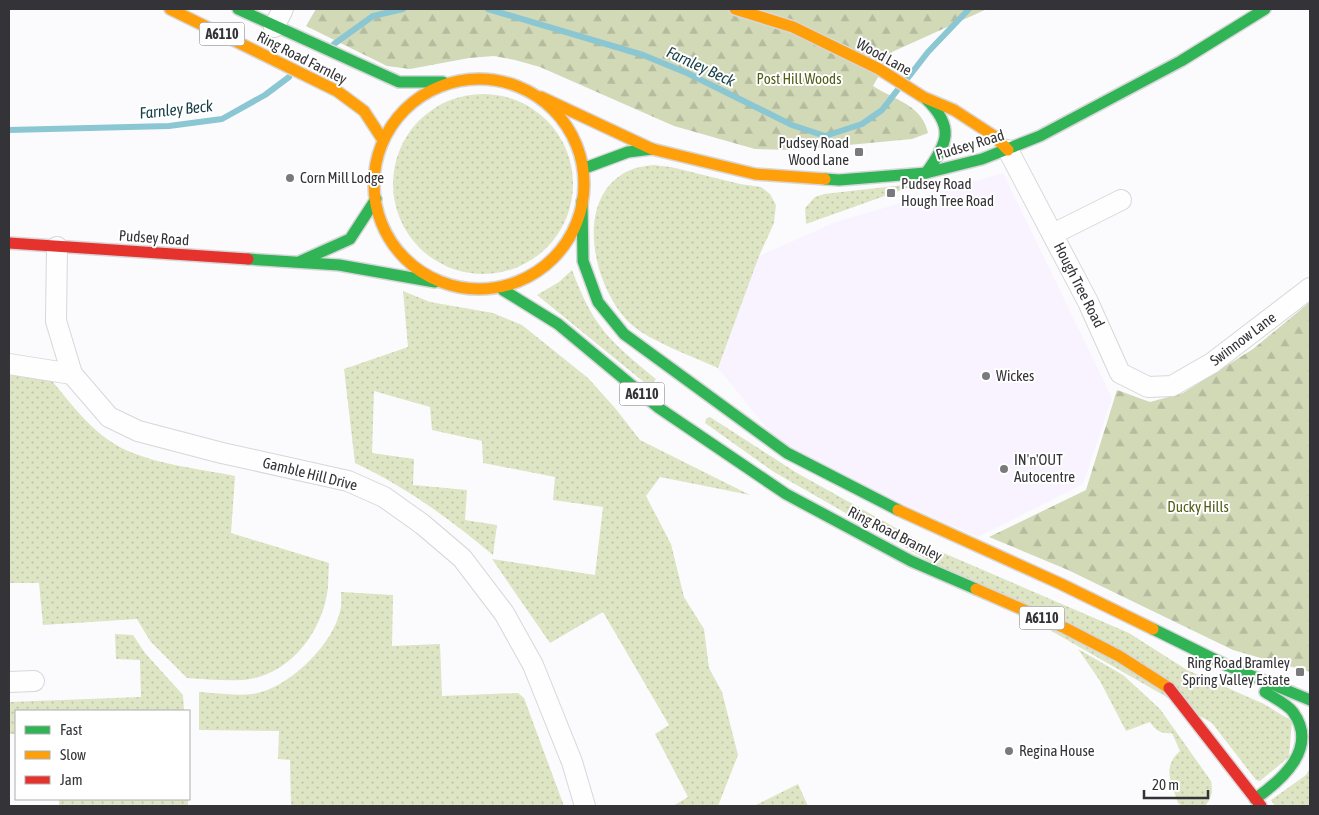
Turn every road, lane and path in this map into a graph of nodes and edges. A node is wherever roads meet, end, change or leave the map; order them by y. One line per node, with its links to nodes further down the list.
1 (170, 9): 10 (main road, Ring Road Farnley / A6110)
2 (238, 9): 6 (main road, Ring Road Farnley / A6110)
3 (283, 9): 6 (street)
4 (735, 9): 9 (main road, Wood Lane)
5 (1265, 9): 12 (main road, Pudsey Road)
6 (274, 27): 7 (main road, Ring Road Farnley / A6110)
7 (447, 82): 8 (main road, A6110); 10 (main road, A6110)
8 (541, 97): 11 (main road, Pudsey Road); 13 (main road, A6110)
9 (923, 97): 12 (main road, Wood Lane); 14 (main road)
10 (381, 138): 15 (main road, A6110)
11 (652, 149): 13 (main road, Pudsey Road); 14 (main road, Pudsey Road)
12 (1008, 150): 14 (main road, Pudsey Road); 18 (street, Hough Tree Road)
13 (585, 168): 17 (main road, A6110)
14 (926, 173)
15 (376, 199): 21 (main road, Pudsey Road); 22 (main road, A6110)
16 (1121, 200): 18 (street)
17 (582, 201): 24 (main road, A6110); 28 (main road, Ring Road Bramley / A6110)
18 (1053, 234): 27 (street, Hough Tree Road)
19 (9, 243): 20 (main road, Pudsey Road)
20 (57, 247): 21 (main road, Pudsey Road); 26 (street, Gamble Hill Drive)
21 (298, 262): 22 (main road, Pudsey Road)
22 (435, 282): 24 (main road, A6110)
23 (1310, 288): 27 (street, Swinnow Lane)
24 (502, 290): 32 (main road, Ring Road Bramley / A6110)
25 (9, 364): 26 (street)
26 (72, 374): 33 (street, Gamble Hill Drive)
27 (1172, 386)
28 (1228, 666): 31 (main road, Ring Road Bramley / A6110); 32 (main road, A6110)
29 (34, 680): 30 (street)
30 (9, 682)
31 (1310, 700)
32 (1253, 804)
33 (585, 806)

